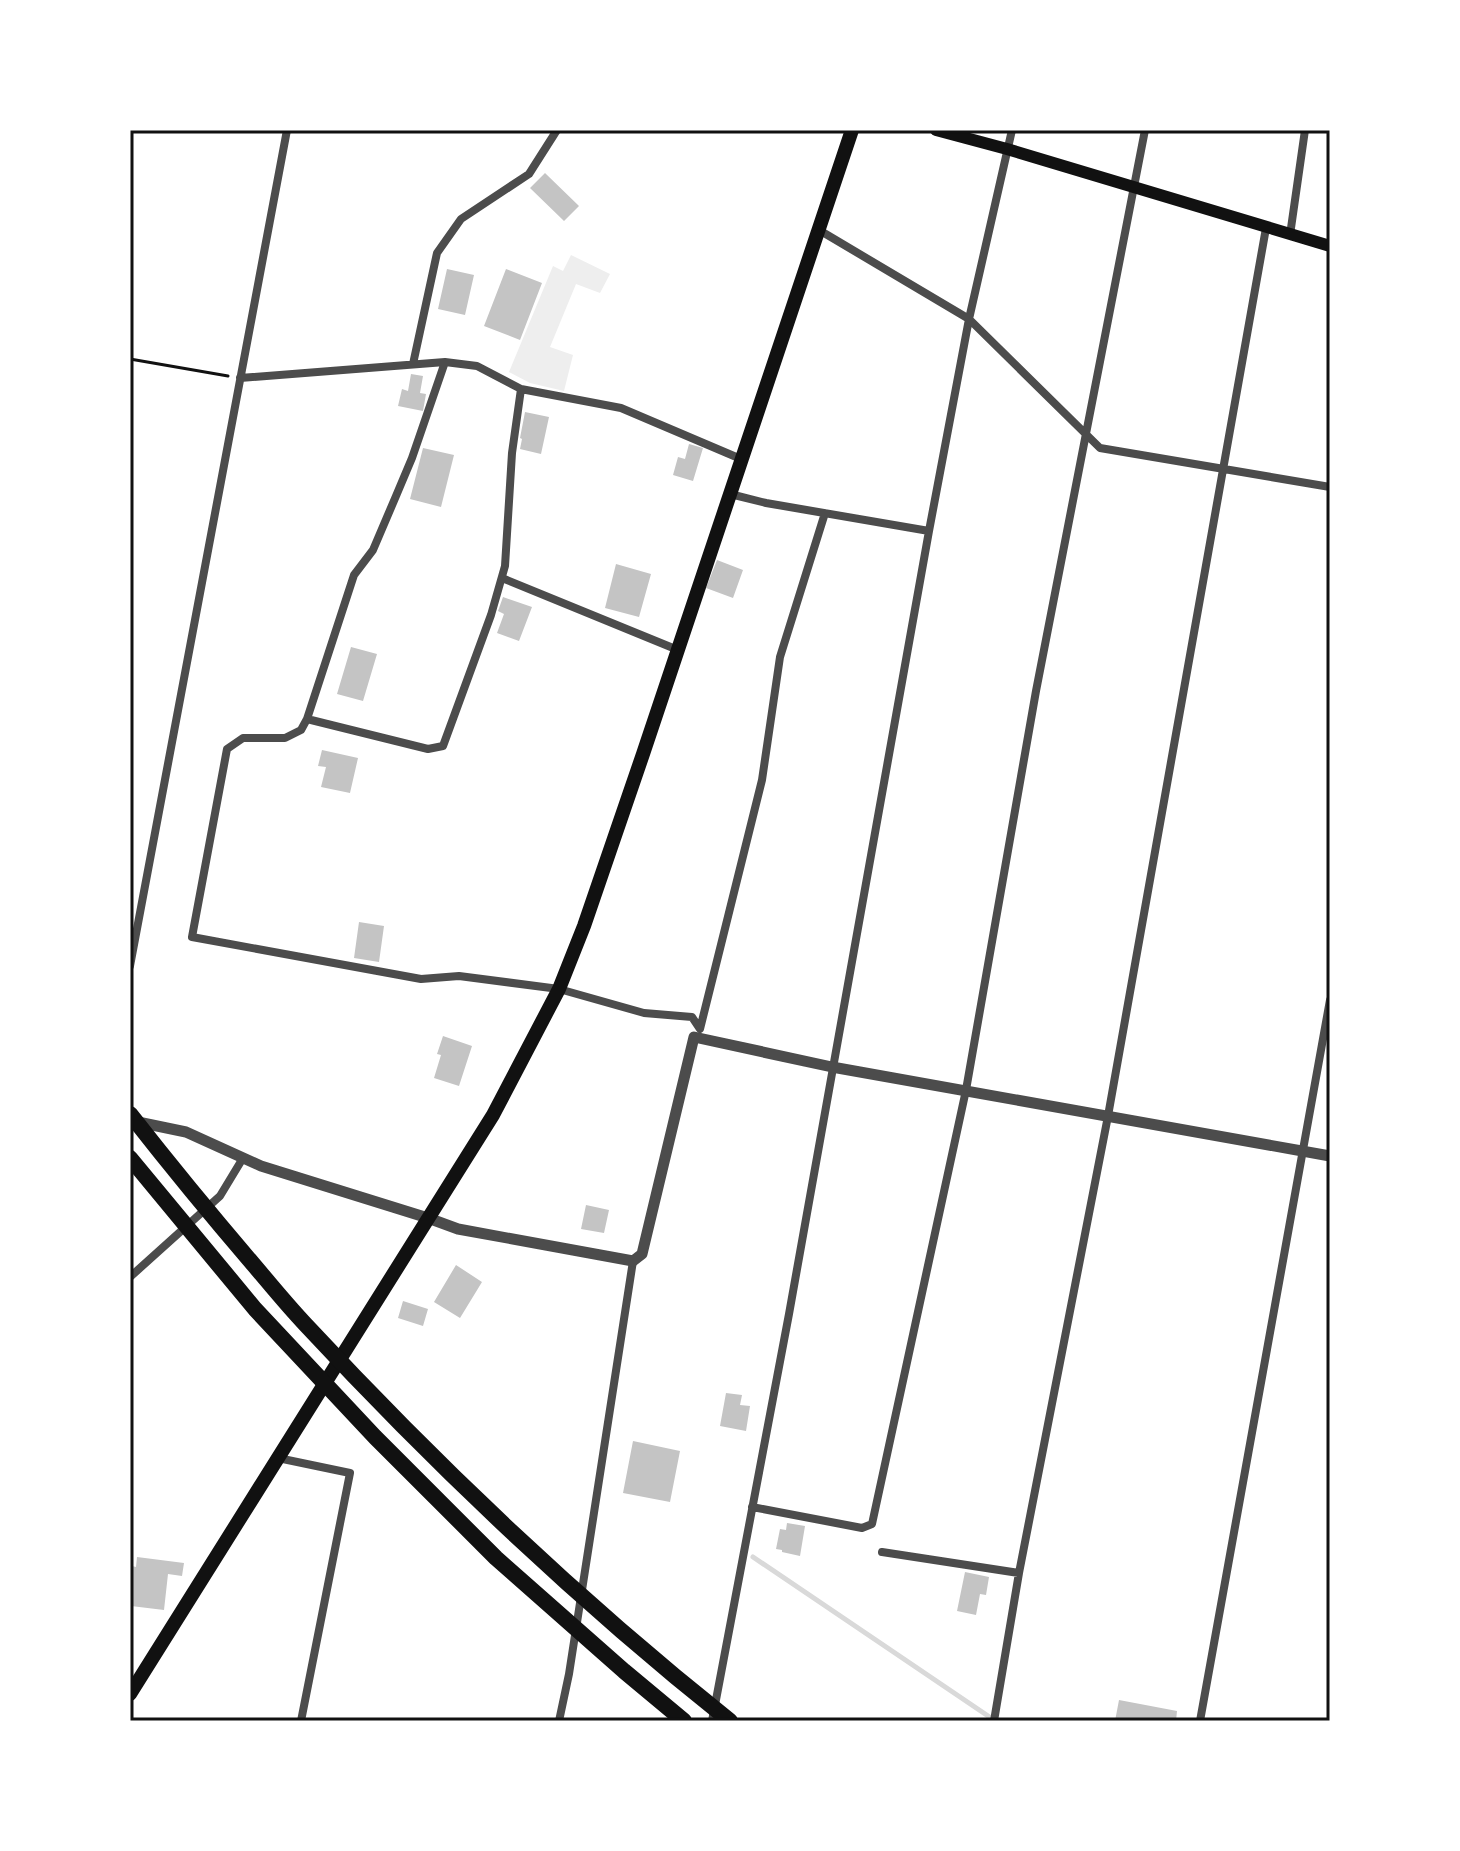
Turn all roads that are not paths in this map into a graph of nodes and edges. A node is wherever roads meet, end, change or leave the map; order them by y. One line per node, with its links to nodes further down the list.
1 (287, 130): 17 (street)
2 (557, 130): 16 (street)
3 (852, 130): 11 (highway)
4 (936, 130): 8 (main road)
5 (1012, 130): 8 (street)
6 (1145, 130): 9 (street)
7 (1305, 130): 12 (street)
8 (1007, 149): 9 (main road); 14 (street)
9 (1135, 188): 10 (main road); 19 (street)
10 (1266, 228): 12 (main road); 21 (street)
11 (819, 230): 14 (street); 20 (highway)
12 (1290, 235): 13 (main road)
13 (1330, 246)
14 (969, 319): 19 (street); 25 (street)
15 (445, 362): 16 (street); 18 (street); 28 (street)
16 (413, 364): 17 (street)
17 (240, 378): 29 (street)
18 (521, 389): 20 (street); 26 (street)
19 (1087, 435): 21 (street); 33 (street)
20 (741, 459): 23 (highway)
21 (1223, 468): 22 (street); 34 (street)
22 (1330, 487)
23 (730, 494): 24 (street); 27 (highway)
24 (825, 513): 25 (street); 30 (street)
25 (929, 531): 32 (street)
26 (502, 578): 27 (street); 28 (street)
27 (678, 650): 30 (highway)
28 (307, 719): 30 (street)
29 (130, 966)
30 (559, 989): 40 (highway)
31 (1330, 1000): 36 (street)
32 (832, 1067): 33 (street); 41 (street); 44 (street)
33 (966, 1090): 34 (street); 44 (street)
34 (1108, 1116): 36 (street); 46 (street)
35 (130, 1117): 39 (street); 52 (highway)
36 (1302, 1151): 37 (street); 54 (street)
37 (1330, 1156)
38 (130, 1158): 50 (highway)
39 (243, 1158): 40 (street); 42 (street)
40 (428, 1218): 41 (street); 43 (highway)
41 (633, 1261): 49 (street)
42 (130, 1277)
43 (278, 1458): 47 (highway); 48 (street)
44 (752, 1507): 51 (street)
45 (882, 1552): 46 (street)
46 (1019, 1573): 53 (street)
47 (130, 1694)
48 (301, 1721)
49 (559, 1721)
50 (684, 1721)
51 (712, 1721)
52 (730, 1721)
53 (994, 1721)
54 (1200, 1721)

